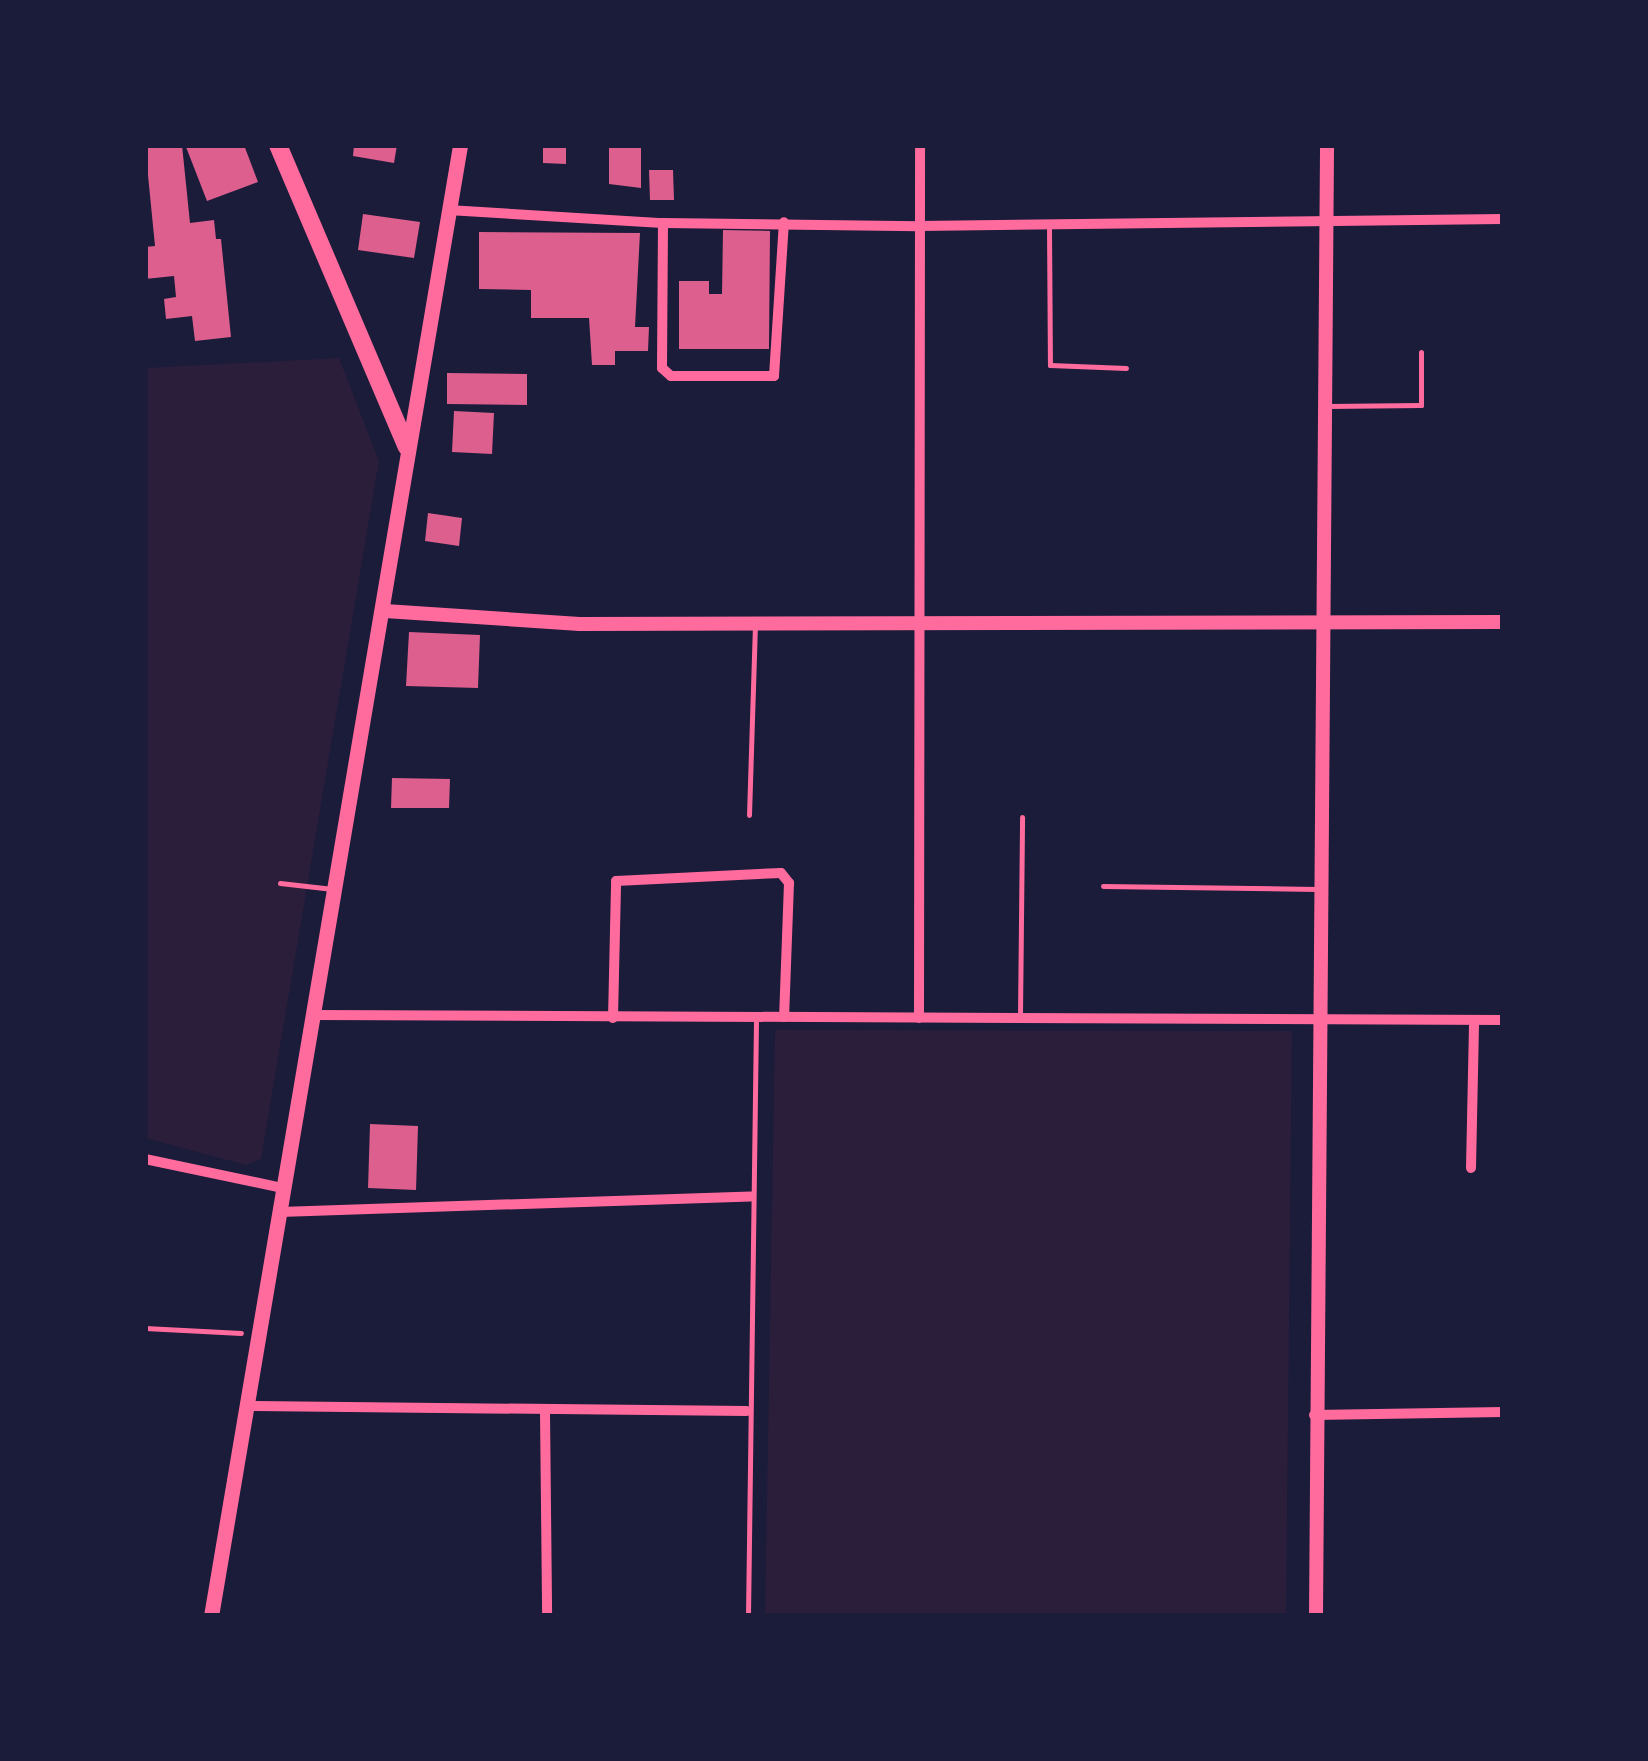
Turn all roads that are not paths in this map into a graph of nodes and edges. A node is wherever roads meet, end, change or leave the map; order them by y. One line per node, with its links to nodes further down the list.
1 (278, 145): 15 (main road)
2 (460, 145): 5 (main road)
3 (920, 145): 11 (street)
4 (1327, 145): 7 (street)
5 (448, 210): 9 (street); 15 (main road)
6 (1503, 218): 7 (street)
7 (1328, 220): 10 (street); 14 (street)
8 (784, 222): 9 (street); 9 (street); 11 (street)
9 (662, 223)
10 (1049, 224): 11 (street); 13 (lane)
11 (919, 226): 19 (street)
12 (1421, 352): 14 (lane)
13 (1126, 368)
14 (1325, 406): 20 (street)
15 (407, 447): 16 (main road)
16 (385, 611): 18 (street); 25 (main road)
17 (1503, 622): 20 (street)
18 (755, 625): 19 (street); 21 (lane)
19 (920, 625): 20 (street); 31 (street)
20 (1321, 625): 26 (street)
21 (748, 815)
22 (1022, 817): 32 (lane)
23 (280, 882): 25 (lane)
24 (1104, 886): 26 (lane)
25 (336, 890): 27 (main road)
26 (1320, 890): 35 (street)
27 (314, 1015): 29 (street); 38 (main road)
28 (784, 1017): 29 (street); 30 (street); 31 (street)
29 (612, 1018): 30 (street)
30 (756, 1018): 39 (lane)
31 (919, 1018): 32 (street)
32 (1020, 1019): 35 (street)
33 (1474, 1020): 34 (street); 35 (street); 37 (street)
34 (1503, 1020)
35 (1317, 1021): 45 (street)
36 (145, 1159): 38 (street)
37 (1471, 1168)
38 (283, 1188): 40 (main road)
39 (751, 1196): 40 (street); 42 (lane)
40 (280, 1212): 41 (main road)
41 (244, 1406): 43 (street); 46 (main road)
42 (746, 1411): 43 (street); 48 (lane)
43 (546, 1412): 47 (street)
44 (1503, 1412): 45 (street)
45 (1313, 1415): 49 (street)
46 (211, 1616)
47 (547, 1616)
48 (748, 1616)
49 (1316, 1616)

